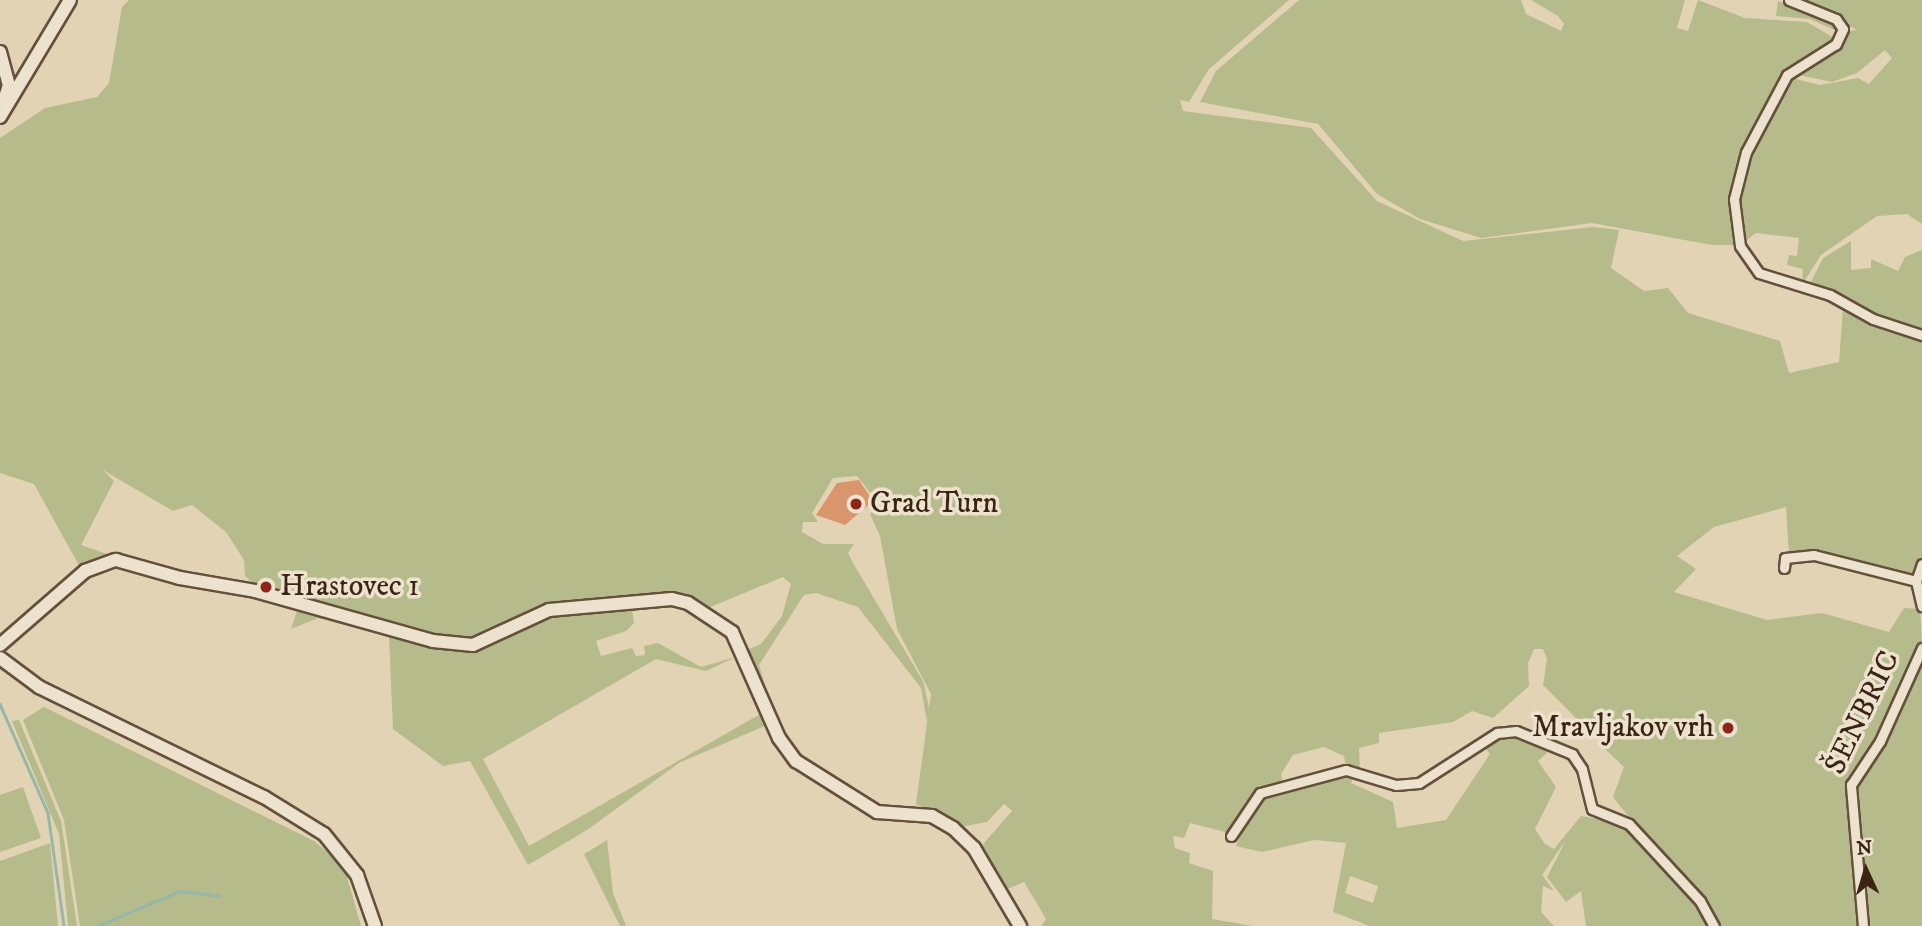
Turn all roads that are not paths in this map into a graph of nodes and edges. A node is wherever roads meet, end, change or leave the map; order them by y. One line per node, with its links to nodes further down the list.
1 (70, 0): 4 (street)
2 (1789, 0): 5 (street)
3 (0, 52): 4 (street)
4 (0, 115)
5 (1922, 335)
6 (1922, 564): 8 (street)
7 (1784, 568): 8 (street)
8 (1916, 581): 9 (street)
9 (1922, 606)
10 (0, 645): 15 (street)
11 (1922, 648): 17 (street, ŠENBRIC)
12 (0, 658): 14 (street)
13 (1231, 836): 16 (street)
14 (375, 926)
15 (1020, 926)
16 (1714, 926)
17 (1863, 926)

